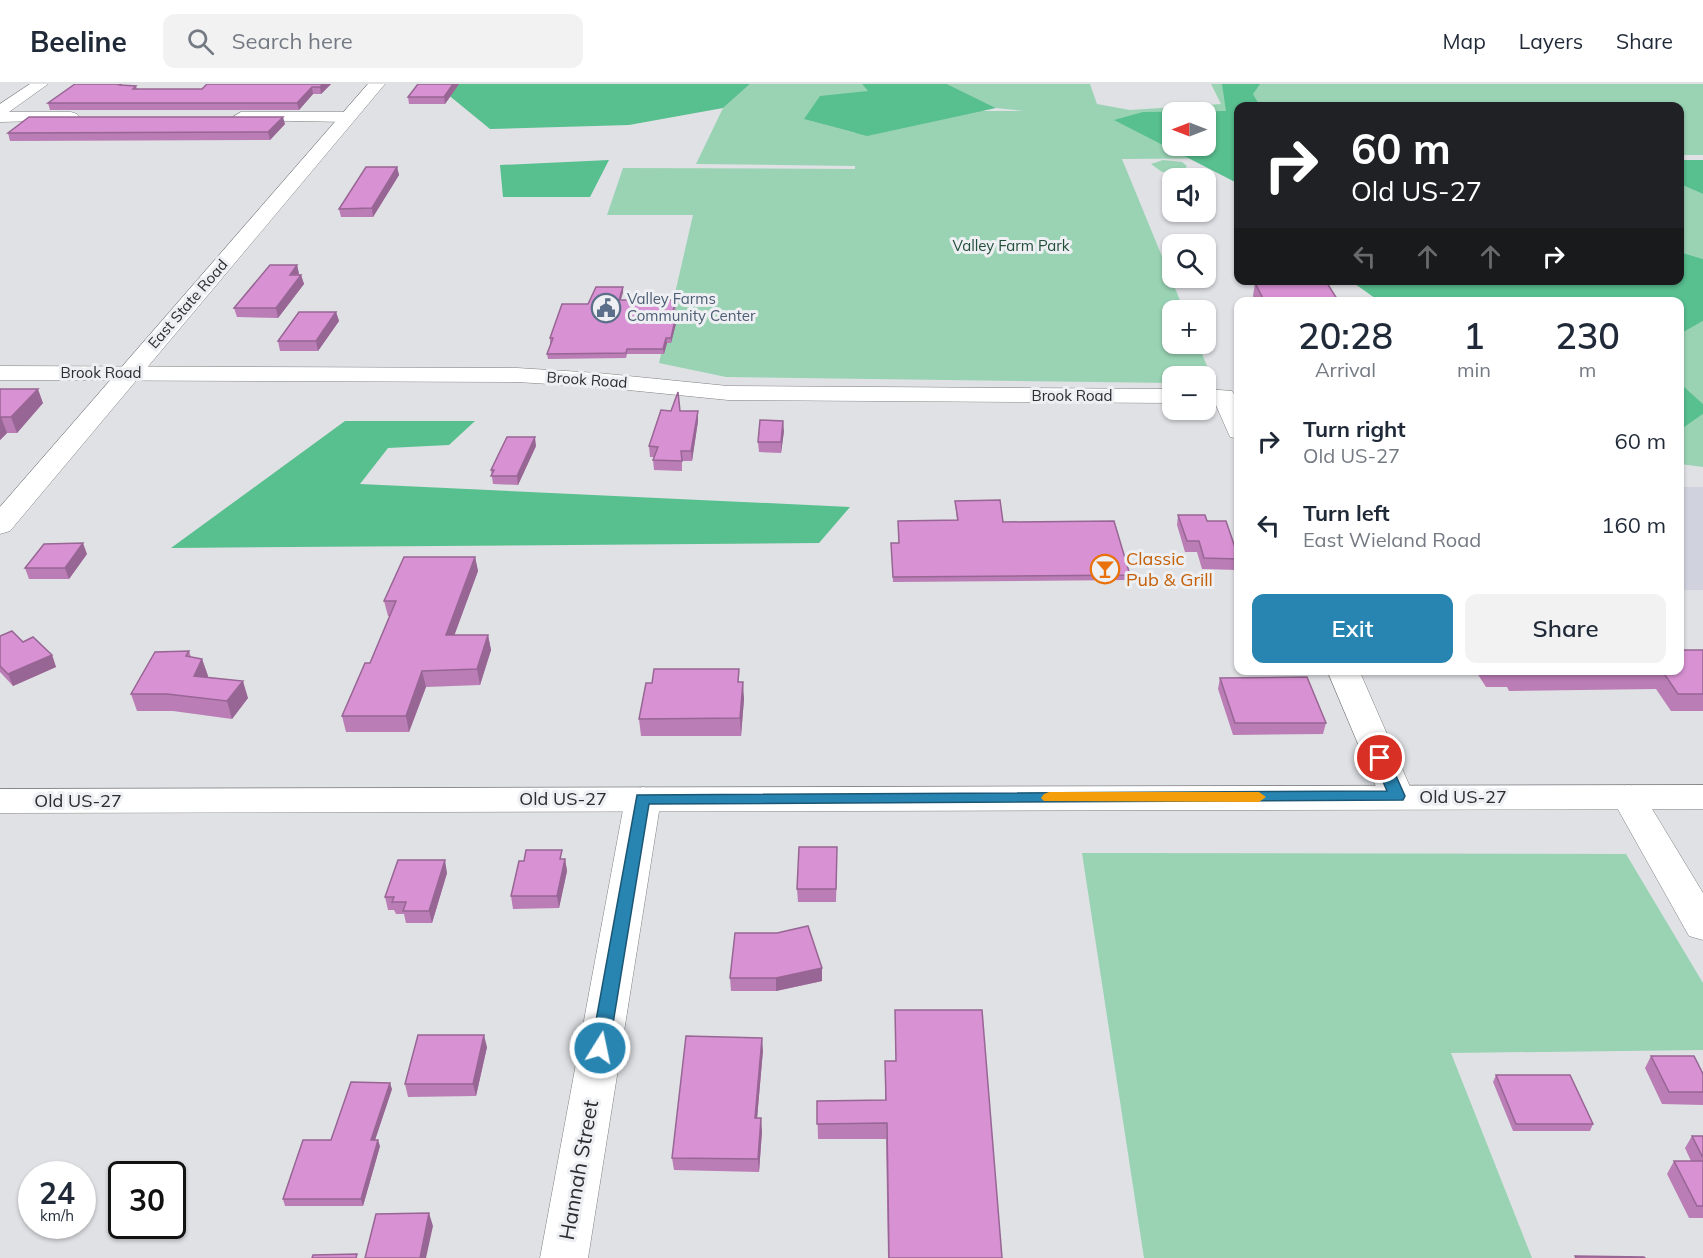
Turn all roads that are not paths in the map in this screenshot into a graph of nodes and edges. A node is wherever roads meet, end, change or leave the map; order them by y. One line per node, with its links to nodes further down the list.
1 (40, 84): 3 (street)
2 (377, 84): 7 (street, East State Road)
3 (0, 111)
4 (0, 117): 5 (street)
5 (93, 117)
6 (220, 117): 7 (street)
7 (348, 117): 9 (street, East State Road)
8 (0, 372): 9 (street, Brook Road)
9 (129, 373): 10 (street, Brook Road); 13 (street, East State Road)
10 (1162, 396)
11 (1216, 398): 12 (street)
12 (1234, 424)
13 (0, 525)
14 (1345, 675): 15 (street)
15 (1397, 796): 16 (street, Old US-27); 18 (street, Old US-27)
16 (1628, 797): 17 (street, Old US-27); 20 (street)
17 (1703, 797)
18 (643, 799): 19 (street, Old US-27); 21 (street, Hannah Street)
19 (0, 801)
20 (1703, 926)
21 (564, 1258)

